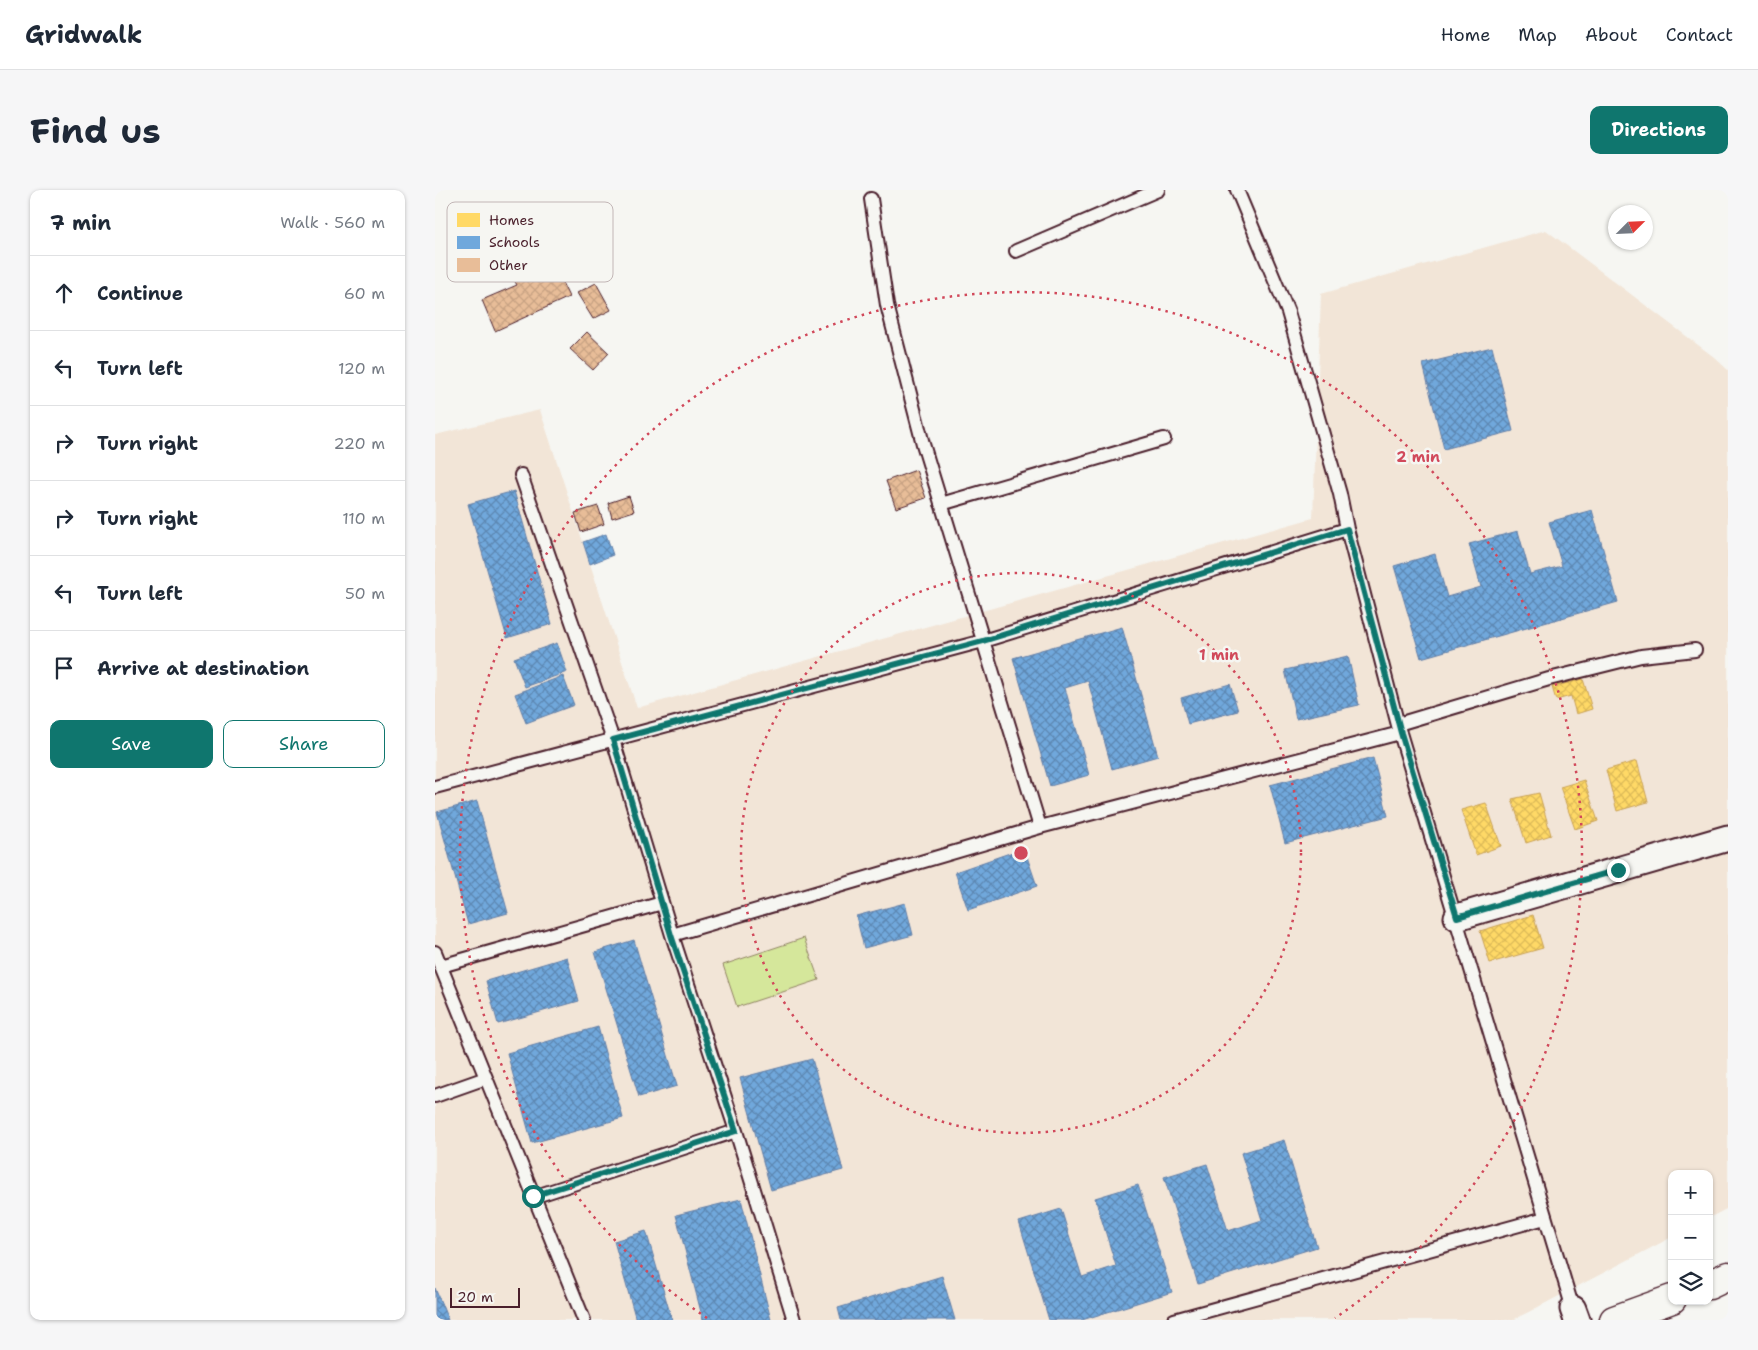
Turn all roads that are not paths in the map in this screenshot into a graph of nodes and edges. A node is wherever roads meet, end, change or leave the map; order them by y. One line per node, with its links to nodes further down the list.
1 (1159, 190): 4 (lane)
2 (1237, 190): 8 (lane)
3 (871, 199): 7 (lane)
4 (1016, 252)
5 (1164, 439): 7 (lane)
6 (521, 475): 12 (lane)
7 (941, 504): 9 (lane)
8 (1347, 529): 9 (lane); 11 (lane)
9 (983, 641): 12 (lane); 14 (lane)
10 (1695, 650): 11 (lane)
11 (1399, 728): 14 (lane); 17 (lane)
12 (613, 740): 13 (lane); 16 (lane)
13 (435, 787)
14 (1040, 827): 18 (lane)
15 (1728, 838): 17 (street)
16 (662, 903): 18 (lane); 20 (lane)
17 (1457, 917): 25 (lane)
18 (671, 935): 23 (lane)
19 (435, 952): 20 (lane)
20 (441, 966): 21 (lane)
21 (486, 1078): 22 (lane); 24 (lane)
22 (435, 1096)
23 (736, 1131): 24 (lane); 31 (lane)
24 (533, 1196): 30 (lane)
25 (1545, 1218): 29 (lane); 32 (lane)
26 (1728, 1276): 27 (highway)
27 (1713, 1283)
28 (1668, 1300): 33 (highway)
29 (1575, 1314)
30 (584, 1320)
31 (794, 1320)
32 (1174, 1320)
33 (1614, 1320)

